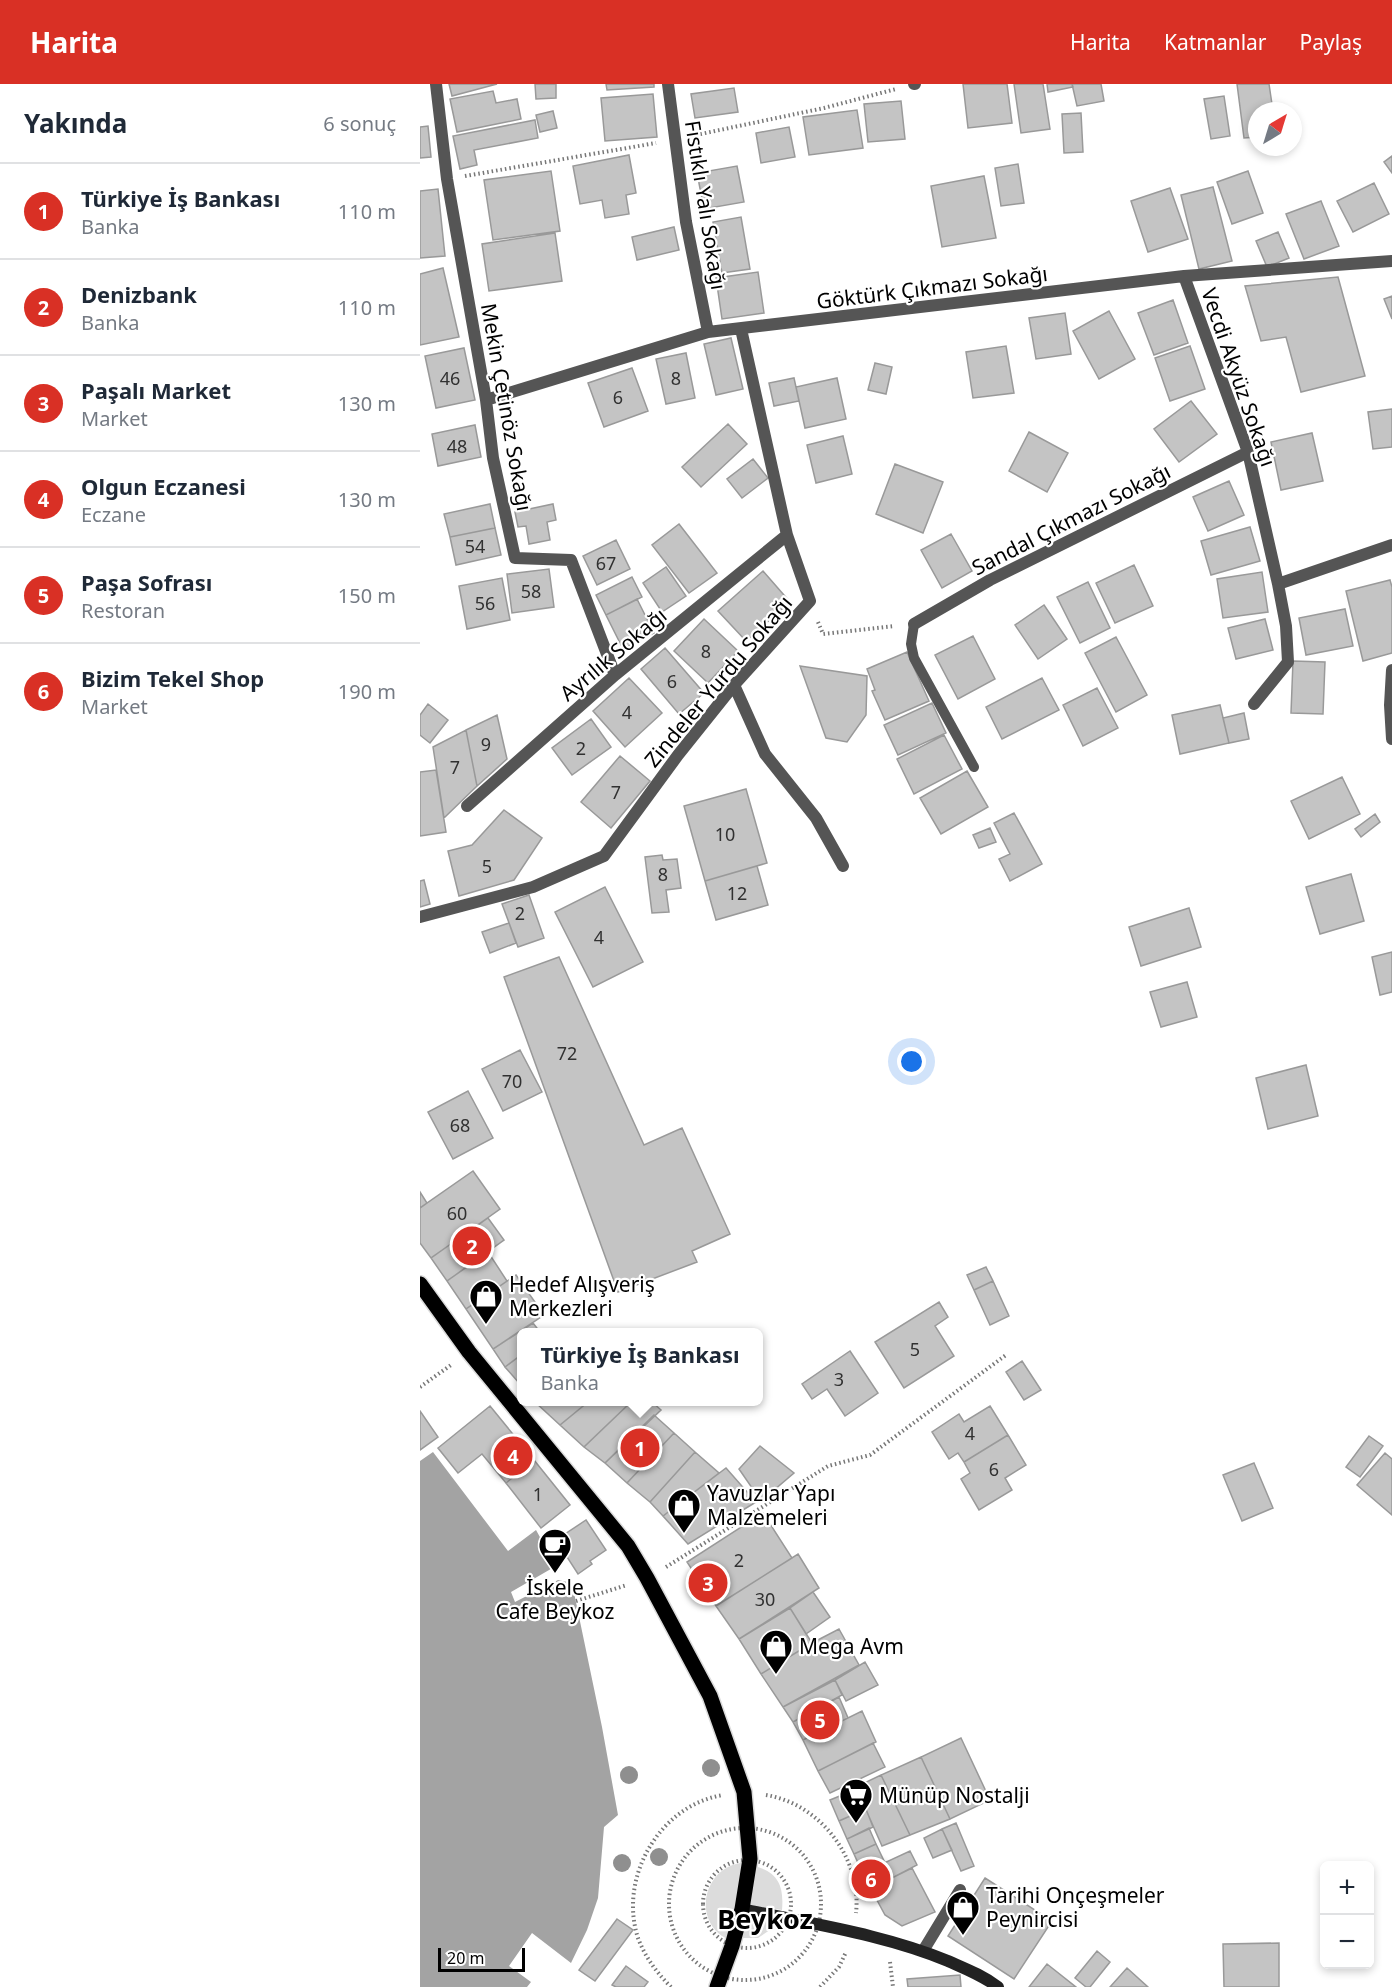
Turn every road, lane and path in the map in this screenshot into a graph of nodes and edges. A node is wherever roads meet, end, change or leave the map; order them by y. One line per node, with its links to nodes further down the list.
1 (436, 84): 7 (street, Mekin Çetinöz Sokağı)
2 (668, 84): 6 (street, Fıstıklı Yalı Sokağı)
3 (1392, 261): 4 (street, Göktürk Çıkmazı Sokağı)
4 (1184, 276): 5 (street, Göktürk Çıkmazı Sokağı); 8 (street, Vecdi Akyüz Sokağı)
5 (741, 329): 6 (street, Göktürk Çıkmazı Sokağı); 9 (street, Zindeler Yurdu Sokağı)
6 (708, 332): 7 (street, Göktürk Çıkmazı Sokağı)
7 (486, 400): 15 (street, Mekin Çetinöz Sokağı)
8 (1248, 452): 11 (street, Vecdi Akyüz Sokağı); 13 (street, Sandal Çıkmazı Sokağı)
9 (787, 535): 12 (street, Zindeler Yurdu Sokağı); 15 (street, Ayrılık Sokağı)
10 (1392, 545): 11 (street)
11 (1278, 585): 17 (street, Vecdi Akyüz Sokağı)
12 (810, 601): 13 (path); 16 (street, Zindeler Yurdu Sokağı)
13 (914, 624): 19 (lane)
14 (1392, 670): 18 (street)
15 (615, 675): 20 (street, Ayrılık Sokağı)
16 (734, 685): 21 (street); 22 (street, Zindeler Yurdu Sokağı)
17 (1254, 704)
18 (1392, 739)
19 (974, 767)
20 (467, 806)
21 (843, 866)
22 (420, 917)
23 (420, 1284): 24 (main road)
24 (469, 1352): 26 (path); 27 (main road)
25 (1006, 1355): 27 (path)
26 (420, 1387)
27 (647, 1578): 28 (path); 30 (main road)
28 (576, 1601)
29 (960, 1890): 31 (street)
30 (741, 1909): 31 (street); 35 (main road)
31 (923, 1951): 33 (street)
32 (654, 1969): 34 (path)
33 (984, 1982): 36 (street)
34 (671, 1987)
35 (717, 1987)
36 (998, 1987)

